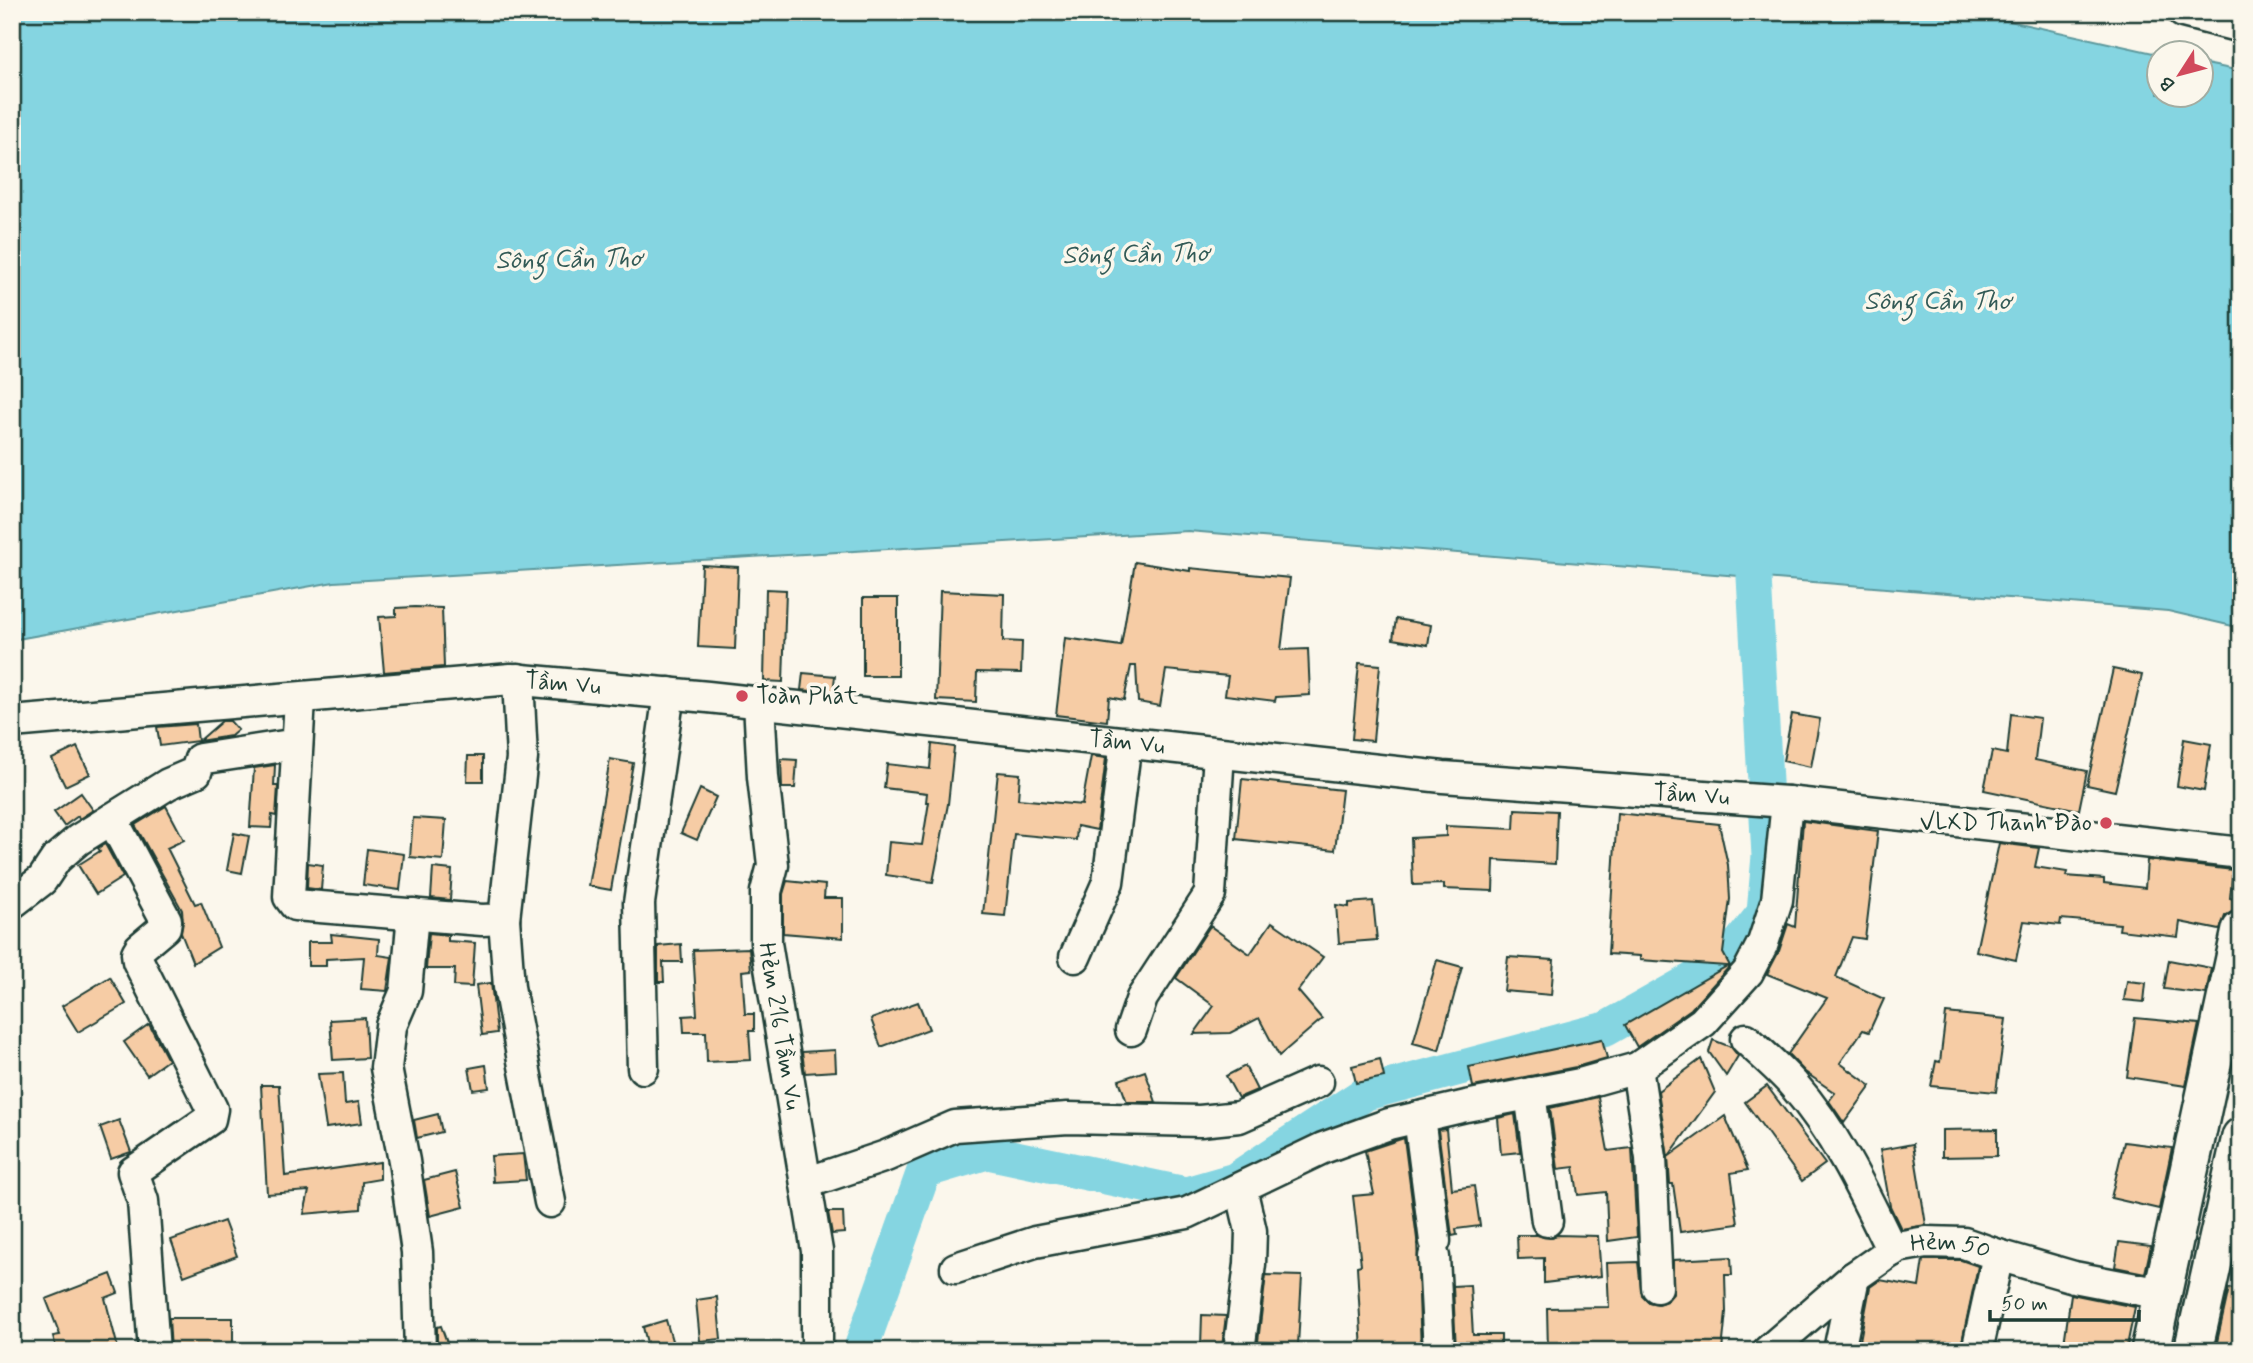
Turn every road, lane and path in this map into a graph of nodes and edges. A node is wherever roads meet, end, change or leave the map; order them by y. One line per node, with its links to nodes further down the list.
1 (2183, 12): 2 (street)
2 (2241, 27)
3 (518, 679): 4 (street, Tầm Vu); 5 (street, Tầm Vu); 16 (street)
4 (669, 693): 6 (street, Tầm Vu); 22 (street)
5 (300, 698): 7 (street, Tầm Vu); 9 (street)
6 (759, 702): 8 (street, Tầm Vu); 28 (street, Hẻm 216 Tầm Vu)
7 (12, 722)
8 (1126, 742): 10 (street, Tầm Vu); 18 (street)
9 (297, 744): 12 (street); 15 (street)
10 (1219, 752): 11 (street, Tầm Vu); 20 (street)
11 (1786, 802): 13 (street, Tầm Vu); 23 (street)
12 (112, 819): 14 (street); 39 (street)
13 (2241, 853)
14 (12, 903)
15 (413, 914): 16 (street); 40 (street)
16 (504, 919): 31 (street)
17 (2241, 930): 38 (main road)
18 (1074, 957)
19 (2241, 1010): 48 (main road)
20 (1131, 1030)
21 (1746, 1039): 33 (street)
22 (643, 1068)
23 (1637, 1068): 25 (street); 37 (street)
24 (1318, 1082): 28 (street)
25 (1530, 1093): 26 (street); 32 (street)
26 (1419, 1117): 30 (street); 43 (street)
27 (2241, 1137): 49 (main road)
28 (806, 1183): 41 (street, Hẻm 216 Tầm Vu)
29 (2241, 1187): 50 (main road)
30 (1241, 1188): 35 (street); 42 (street)
31 (550, 1202)
32 (1547, 1221)
33 (1892, 1251): 34 (street, Hẻm 50); 36 (street, Hẻm 50)
34 (1998, 1255): 38 (street); 46 (street, Hẻm 50)
35 (956, 1268)
36 (1854, 1278): 44 (street, Hẻm 50); 45 (street)
37 (1657, 1287)
38 (2162, 1294): 47 (main road)
39 (155, 1351)
40 (420, 1351)
41 (817, 1351)
42 (1239, 1351)
43 (1438, 1351)
44 (1768, 1351)
45 (1839, 1351)
46 (1977, 1351)
47 (2150, 1351)
48 (2165, 1351)
49 (2193, 1351)
50 (2206, 1351)

